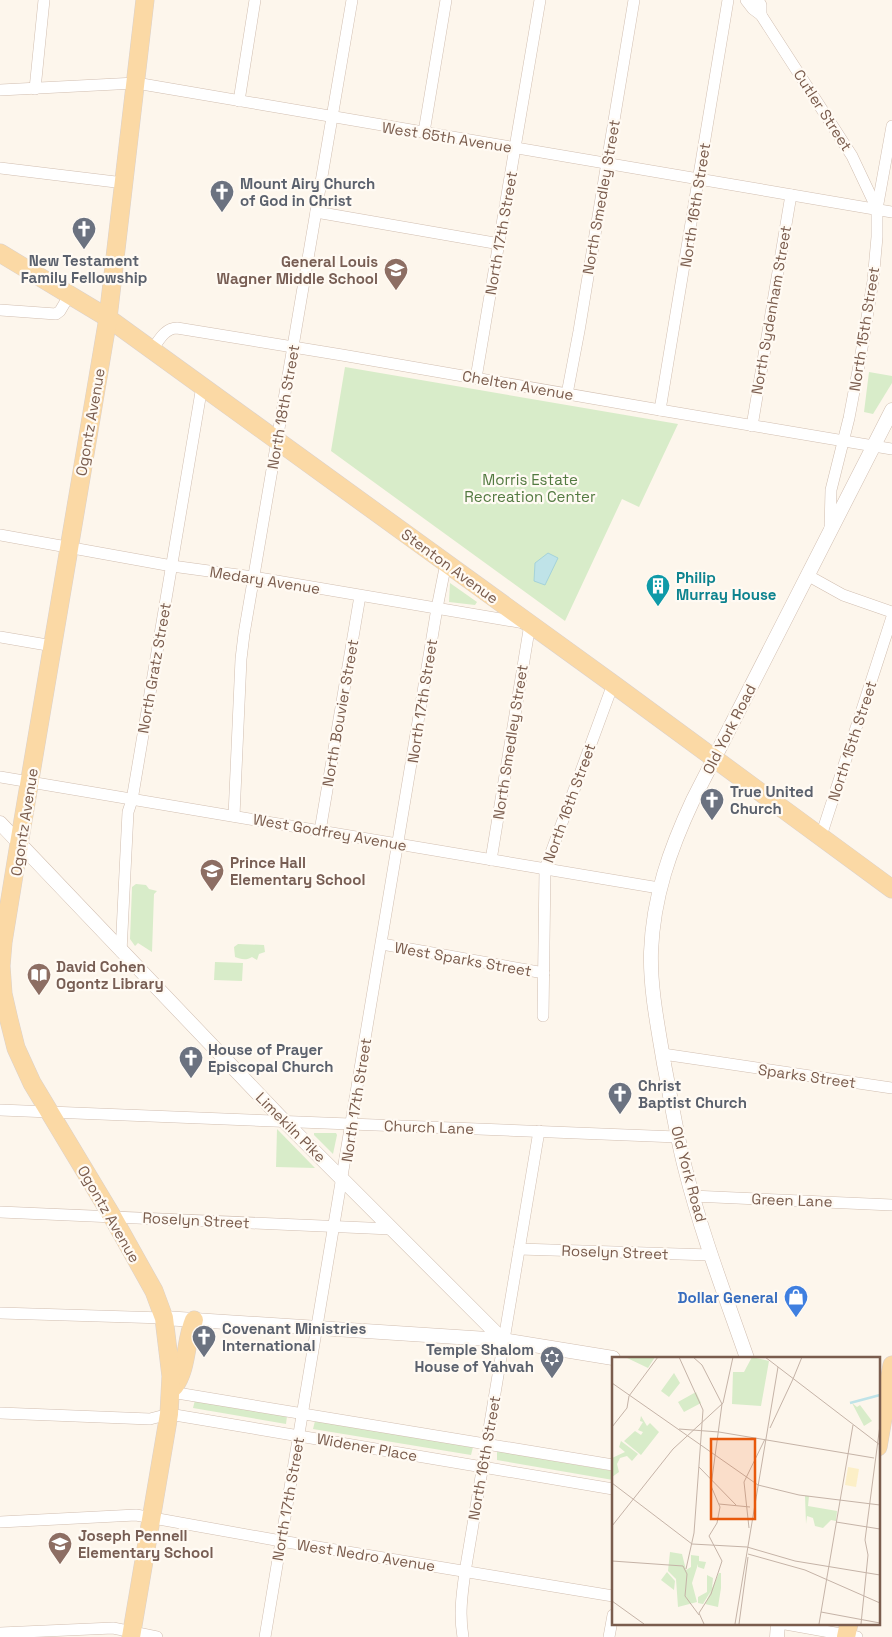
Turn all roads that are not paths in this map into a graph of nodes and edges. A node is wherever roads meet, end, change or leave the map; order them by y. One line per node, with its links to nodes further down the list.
1 (44, 0): 13 (street)
2 (145, 0): 12 (main road, Ogontz Avenue)
3 (255, 0): 15 (street)
4 (352, 0): 16 (street, North 18th Street)
5 (446, 0): 18 (street)
6 (540, 0): 19 (street, North 17th Street)
7 (634, 0): 20 (street, North Smedley Street)
8 (728, 0): 22 (street, North 16th Street)
9 (746, 0): 11 (street, Cutler Street)
10 (758, 0): 11 (street, Cutler Street)
11 (761, 15): 25 (street, Cutler Street)
12 (136, 83): 13 (street, West 65th Avenue); 15 (street, West 65th Avenue); 23 (main road, Ogontz Avenue)
13 (35, 89): 14 (street, West 65th Avenue)
14 (0, 90)
15 (239, 101): 16 (street, West 65th Avenue)
16 (332, 117): 18 (street, West 65th Avenue); 26 (street, North 18th Street)
17 (892, 126): 25 (street, North 15th Street)
18 (424, 132): 19 (street, West 65th Avenue)
19 (515, 148): 20 (street, West 65th Avenue); 28 (street, North 17th Street)
20 (607, 164): 22 (street, West 65th Avenue); 37 (street, North Smedley Street)
21 (0, 168): 23 (street)
22 (699, 179): 24 (street, West 65th Avenue); 38 (street, North 16th Street)
23 (124, 182): 32 (main road, Ogontz Avenue)
24 (791, 195): 25 (street, West 65th Avenue); 40 (street, North Sydenham Street)
25 (877, 209): 27 (street, West 65th Avenue); 42 (street, North 15th Street)
26 (316, 212): 28 (street); 33 (street, North 18th Street)
27 (892, 212)
28 (500, 244): 35 (street, North 17th Street)
29 (0, 253): 30 (main road, Stenton Avenue)
30 (70, 294): 31 (street); 32 (main road, Stenton Avenue)
31 (0, 310)
32 (108, 318): 34 (main road, Stenton Avenue); 47 (main road, Ogontz Avenue)
33 (293, 348): 34 (street, Chelten Avenue); 35 (street, Chelten Avenue); 41 (street, North 18th Street)
34 (152, 350): 36 (main road, Stenton Avenue)
35 (476, 378): 37 (street, Chelten Avenue)
36 (202, 386): 41 (main road, Stenton Avenue); 49 (street, North Gratz Street)
37 (567, 394): 38 (street, Chelten Avenue)
38 (660, 410): 40 (street, Chelten Avenue)
39 (892, 410): 43 (street, Old York Road)
40 (752, 426): 42 (street, Chelten Avenue)
41 (277, 440): 48 (main road, Stenton Avenue); 51 (street, North 18th Street)
42 (842, 440): 43 (street, Chelten Avenue); 45 (street, North 15th Street)
43 (874, 446): 44 (street, Chelten Avenue); 45 (street, Old York Road)
44 (892, 448)
45 (830, 532): 50 (street, Old York Road)
46 (0, 535): 47 (street, Medary Avenue)
47 (69, 546): 49 (street, Medary Avenue); 58 (main road, Ogontz Avenue)
48 (446, 563): 53 (street, North 17th Street); 56 (main road, Stenton Avenue)
49 (172, 566): 51 (street, Medary Avenue); 63 (street, North Gratz Street)
50 (807, 575): 54 (street); 60 (street, Old York Road)
51 (253, 578): 52 (street, Medary Avenue); 64 (street, North 18th Street)
52 (360, 596): 53 (street, Medary Avenue); 66 (street, North Bouvier Street)
53 (437, 608): 56 (street, Medary Avenue); 69 (street, North 17th Street)
54 (892, 612)
55 (892, 617): 67 (street, North 15th Street)
56 (530, 624): 59 (main road, Stenton Avenue); 70 (street, North Smedley Street)
57 (0, 637): 58 (street)
58 (53, 646): 62 (main road, Ogontz Avenue)
59 (613, 684): 60 (main road, Stenton Avenue); 71 (street, North 16th Street)
60 (715, 758): 67 (main road, Stenton Avenue); 73 (street, Old York Road)
61 (0, 777): 62 (street, West Godfrey Avenue)
62 (30, 782): 63 (street, West Godfrey Avenue); 68 (main road, Ogontz Avenue)
63 (132, 800): 64 (street, West Godfrey Avenue); 76 (street, North Gratz Street)
64 (234, 816): 66 (street, West Godfrey Avenue)
65 (0, 823): 68 (street, Limekiln Pike)
66 (320, 831): 69 (street, West Godfrey Avenue)
67 (820, 836): 74 (main road, Stenton Avenue)
68 (20, 844): 72 (main road, Ogontz Avenue); 76 (street, Limekiln Pike)
69 (398, 844): 70 (street, West Godfrey Avenue); 75 (street, North 17th Street)
70 (491, 860): 71 (street, West Godfrey Avenue)
71 (545, 869): 73 (street, West Godfrey Avenue); 77 (street, North 16th Street)
72 (7, 888): 78 (main road, Ogontz Avenue)
73 (659, 888): 80 (street, Old York Road)
74 (892, 889)
75 (382, 944): 77 (street, West Sparks Street); 85 (street, North 17th Street)
76 (121, 952): 84 (street, Limekiln Pike)
77 (544, 973): 79 (street, North 16th Street)
78 (1, 994): 83 (main road, Ogontz Avenue)
79 (543, 1016)
80 (663, 1054): 81 (street, Sparks Street); 87 (street, Old York Road)
81 (892, 1088)
82 (0, 1110): 83 (street, Church Lane)
83 (50, 1111): 84 (street, Church Lane); 92 (main road, Ogontz Avenue)
84 (284, 1121): 85 (street, Church Lane); 88 (street, Limekiln Pike)
85 (352, 1124): 86 (street, Church Lane); 88 (street, North 17th Street)
86 (539, 1132): 87 (street, Church Lane); 95 (street, North 16th Street)
87 (677, 1137): 89 (street, Old York Road)
88 (342, 1179): 93 (street, North 17th Street); 94 (street, Limekiln Pike)
89 (692, 1196): 90 (street, Green Lane); 96 (street, Old York Road)
90 (892, 1204)
91 (0, 1212): 92 (street, Roselyn Street)
92 (112, 1216): 93 (street, Roselyn Street); 98 (main road, Ogontz Avenue)
93 (334, 1226): 94 (street, Roselyn Street); 100 (street, North 17th Street)
94 (391, 1229): 101 (street, Limekiln Pike)
95 (519, 1249): 96 (street, Roselyn Street); 101 (street, North 16th Street)
96 (711, 1256): 102 (street, Old York Road)
97 (0, 1313): 98 (street)
98 (164, 1318): 99 (street); 105 (main road, Ogontz Avenue)
99 (194, 1320): 100 (street); 105 (main road)
100 (316, 1329): 101 (street); 109 (street, North 17th Street)
101 (503, 1340): 103 (street); 112 (street, North 16th Street)
102 (747, 1357)
103 (612, 1358)
104 (892, 1365): 106 (main road)
105 (171, 1392): 108 (main road, Ogontz Avenue); 109 (street, Widener Place)
106 (885, 1404): 110 (main road)
107 (0, 1413): 108 (street, Widener Place)
108 (169, 1414): 111 (street, Widener Place); 116 (main road, Ogontz Avenue)
109 (302, 1414): 111 (street, North 17th Street); 112 (street, Widener Place)
110 (880, 1435)
111 (299, 1436): 114 (street, Widener Place); 118 (street, North 17th Street)
112 (486, 1444): 113 (street, Widener Place); 114 (street, North 16th Street)
113 (612, 1465)
114 (482, 1467): 115 (street, Widener Place); 119 (street, North 16th Street)
115 (612, 1489)
116 (150, 1519): 117 (street, West Nedro Avenue); 118 (street, West Nedro Avenue); 127 (main road, Ogontz Avenue)
117 (0, 1522)
118 (281, 1541): 119 (street, West Nedro Avenue); 129 (street, North 17th Street)
119 (465, 1572): 120 (street, West Nedro Avenue); 130 (street, North 16th Street)
120 (612, 1596)
121 (612, 1622): 131 (street)
122 (779, 1624): 132 (street)
123 (786, 1624): 126 (street)
124 (0, 1633): 125 (street)
125 (78, 1633): 127 (street)
126 (850, 1633)
127 (131, 1635): 128 (street)
128 (156, 1637)
129 (264, 1637)
130 (463, 1637)
131 (610, 1637)
132 (777, 1637)

